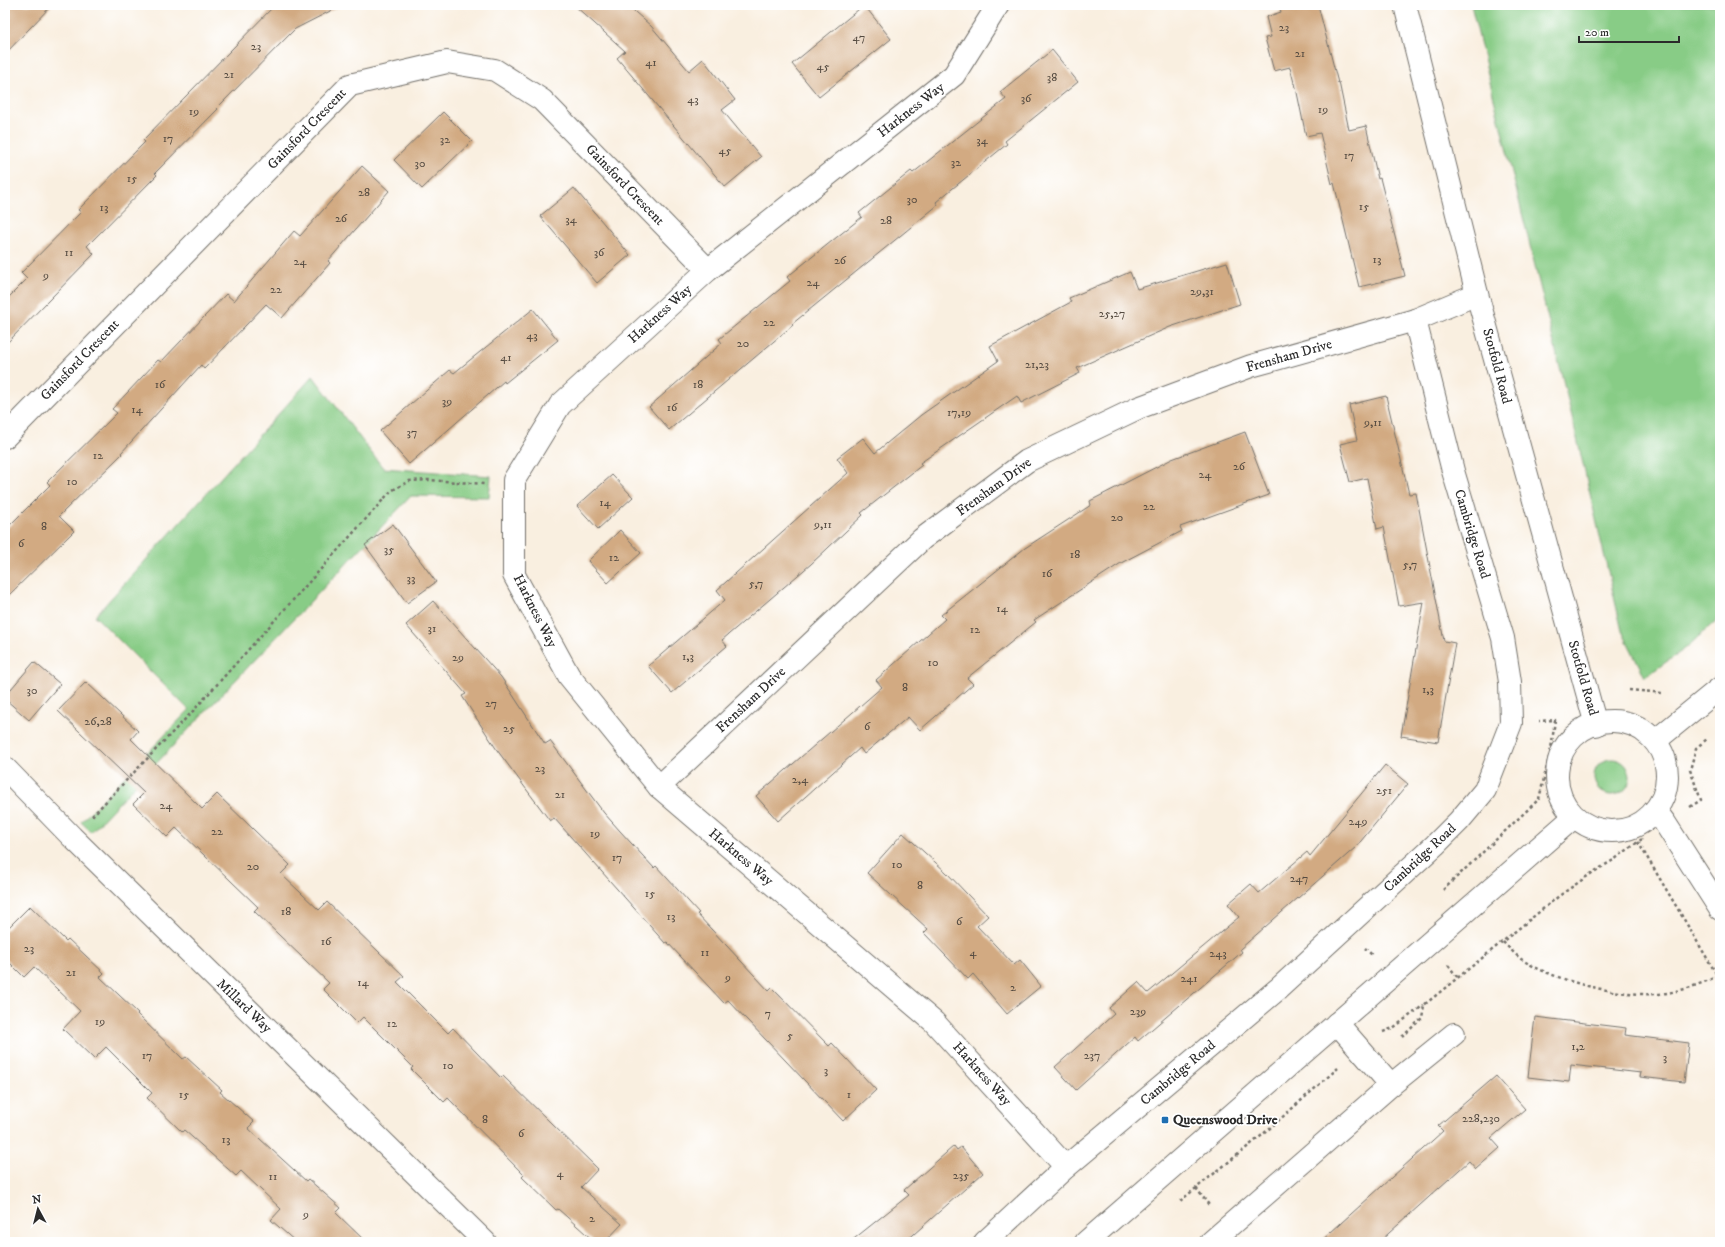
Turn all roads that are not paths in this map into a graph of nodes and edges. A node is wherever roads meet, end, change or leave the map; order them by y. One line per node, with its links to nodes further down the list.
1 (998, 5): 3 (street, Harkness Way)
2 (1405, 5): 4 (street, Stotfold Road)
3 (708, 270): 6 (street, Gainsford Crescent); 11 (street, Harkness Way)
4 (1477, 294): 5 (street, Frensham Drive); 8 (street, Stotfold Road)
5 (1415, 320): 11 (street, Frensham Drive); 18 (street, Cambridge Road)
6 (5, 437)
7 (1720, 688): 9 (street)
8 (1596, 724): 9 (street); 13 (street)
9 (1655, 741): 12 (street)
10 (5, 768): 19 (street, Millard Way)
11 (659, 786): 18 (street, Harkness Way)
12 (1656, 811): 13 (street); 14 (street)
13 (1574, 817): 15 (street)
14 (1720, 909)
15 (1337, 1023): 17 (street); 21 (street)
16 (1454, 1034): 17 (street)
17 (1390, 1085): 22 (street)
18 (1066, 1167): 20 (street, Cambridge Road)
19 (485, 1242)
20 (985, 1242)
21 (1086, 1242)
22 (1211, 1242)

